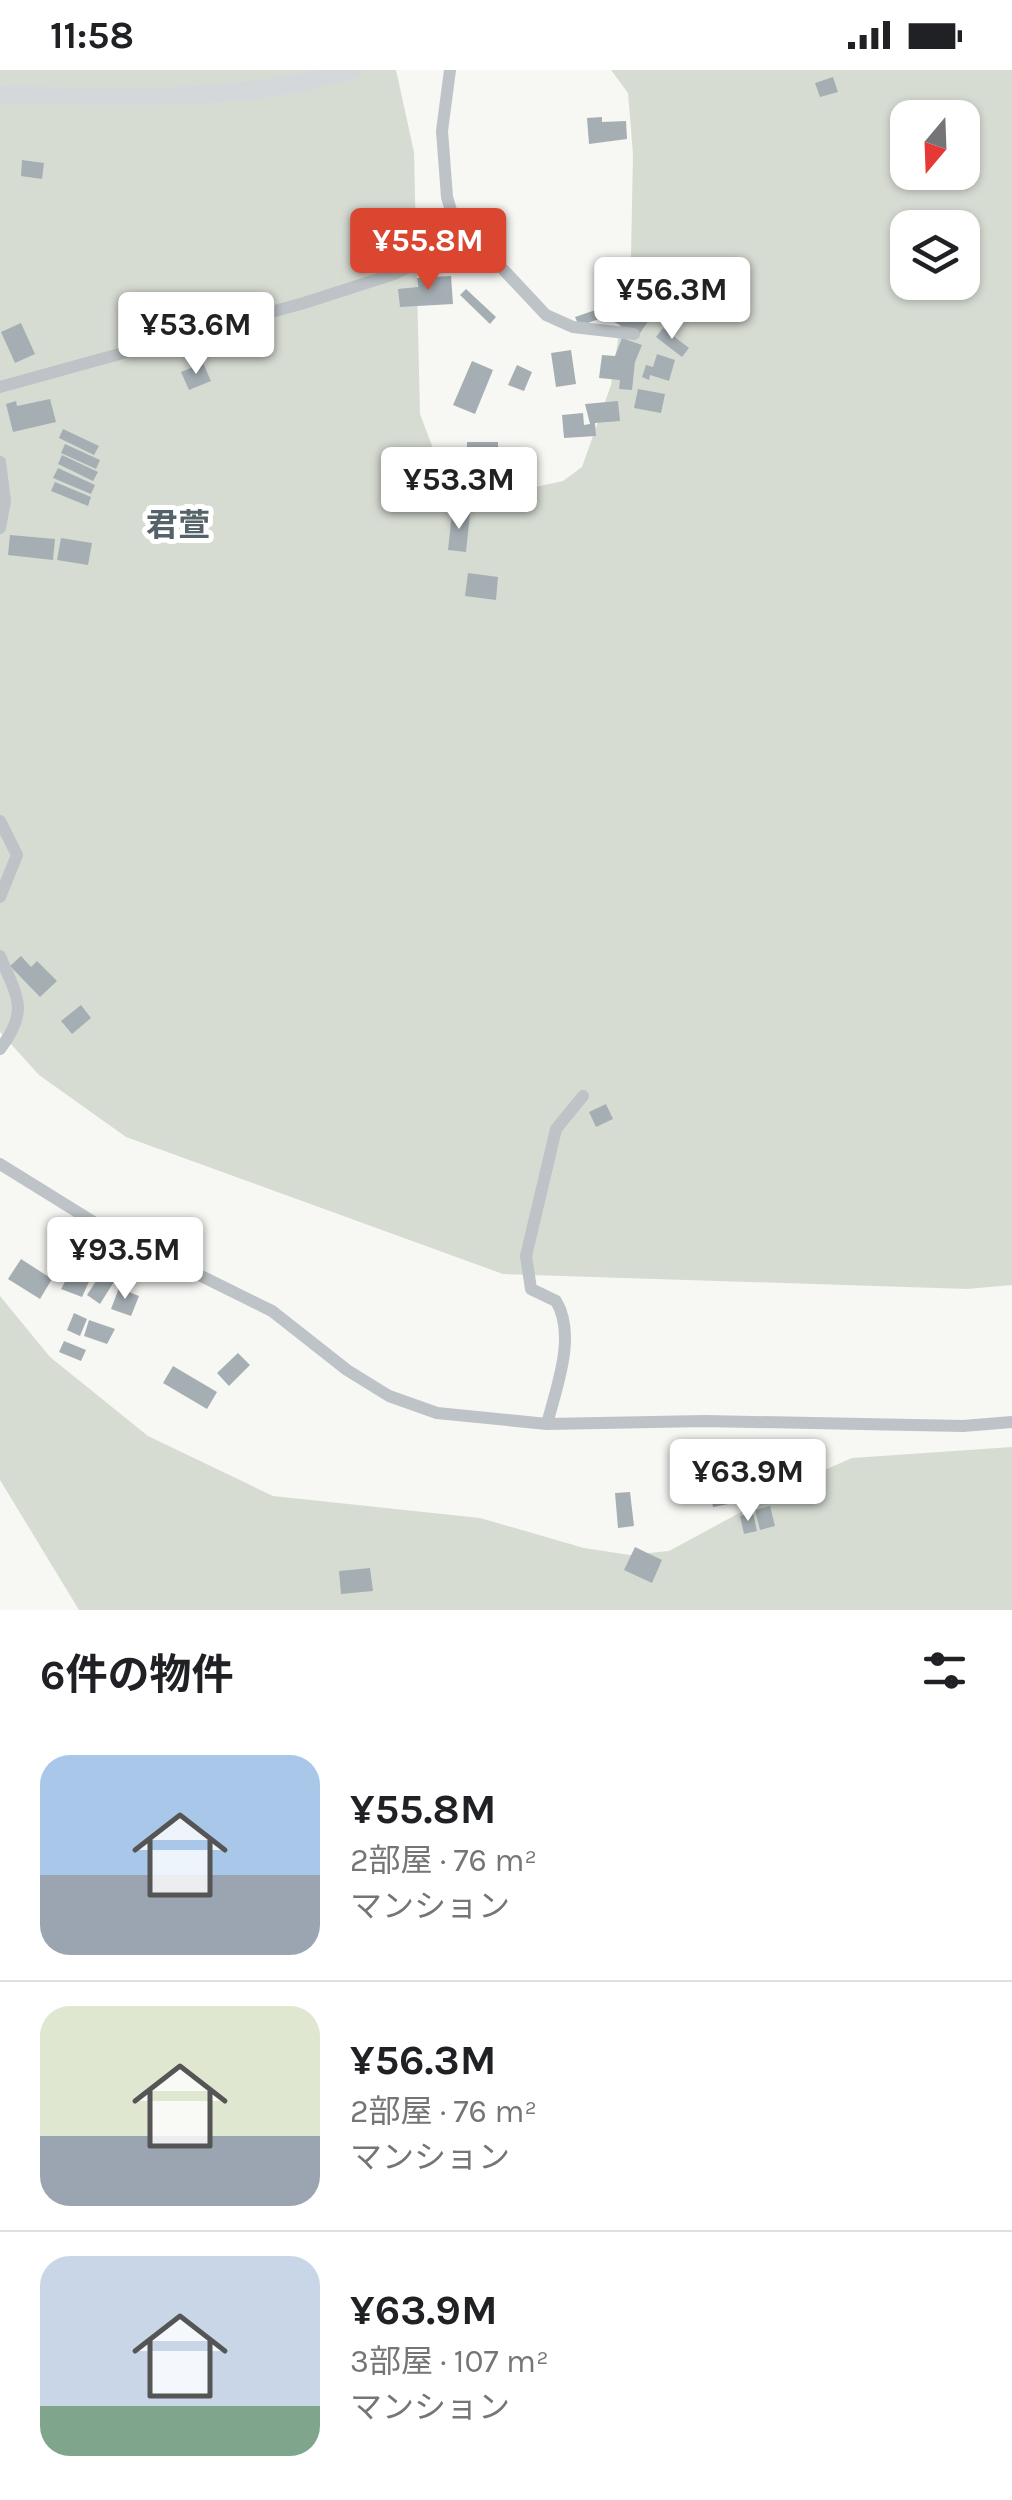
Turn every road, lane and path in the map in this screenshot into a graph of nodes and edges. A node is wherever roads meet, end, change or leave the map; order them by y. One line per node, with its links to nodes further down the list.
1 (353, 70): 3 (street)
2 (450, 70): 4 (street)
3 (0, 95)
4 (455, 224): 5 (street); 6 (street)
5 (634, 334)
6 (0, 386)
7 (0, 462): 8 (street)
8 (0, 528)
9 (0, 821): 10 (street)
10 (0, 897)
11 (0, 956): 12 (street)
12 (0, 1049)
13 (584, 1096): 16 (street)
14 (0, 1164): 16 (street)
15 (1012, 1422): 16 (street)
16 (547, 1424)

